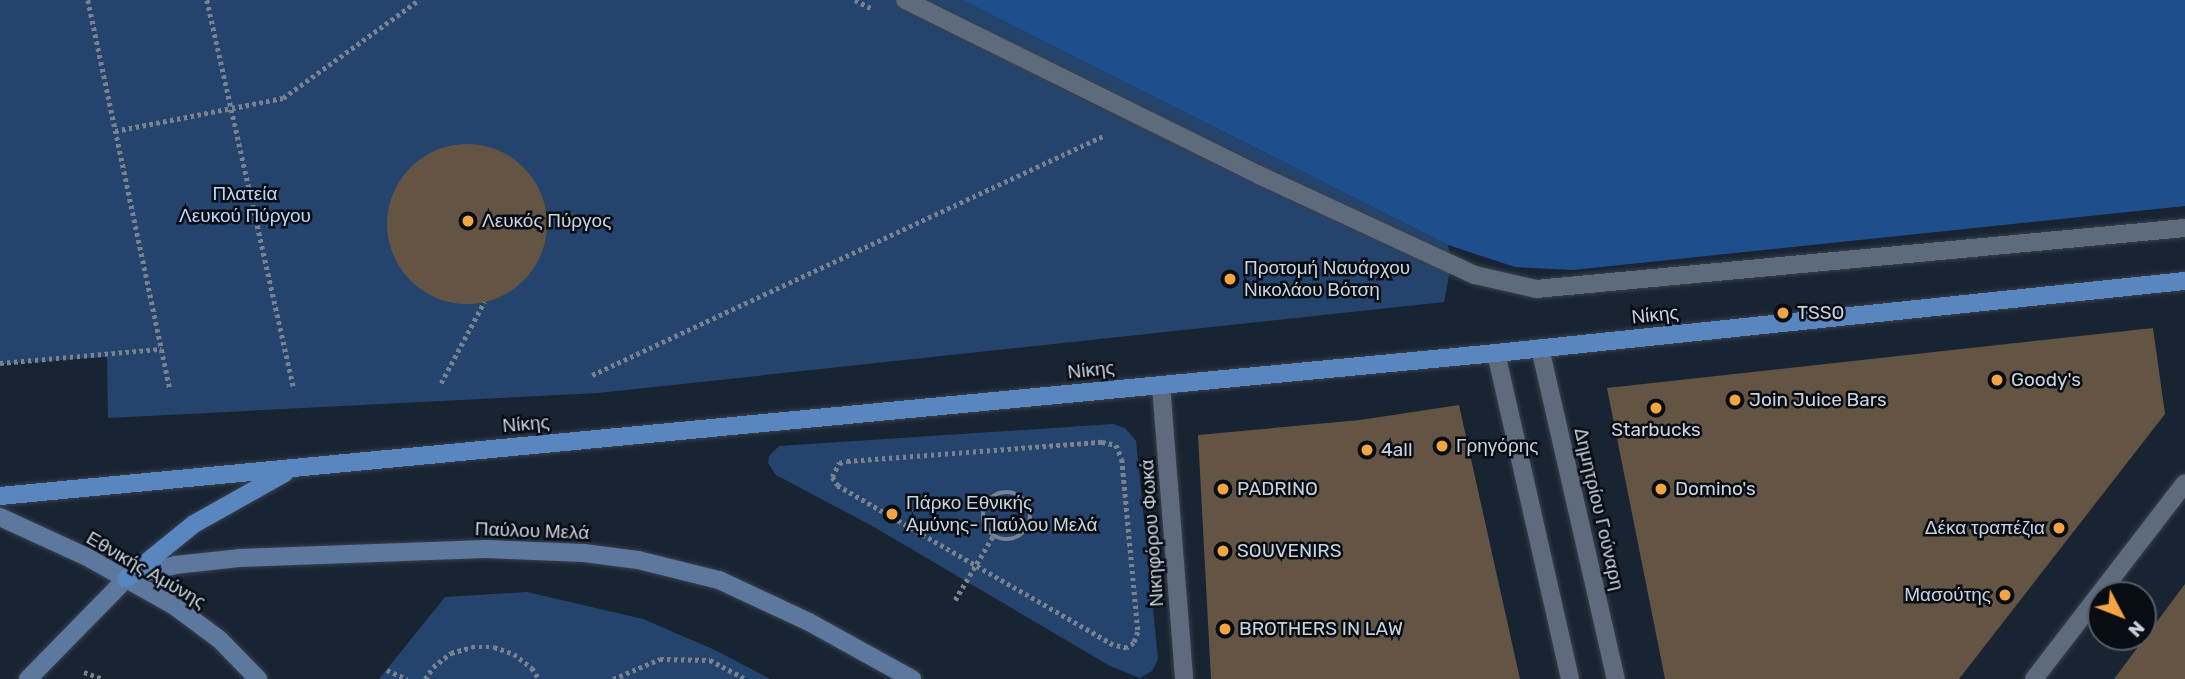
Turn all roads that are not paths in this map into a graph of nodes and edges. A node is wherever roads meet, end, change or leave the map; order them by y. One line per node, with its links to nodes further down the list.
1 (905, 0): 2 (street, Νίκης)
2 (2185, 228)
3 (2185, 281): 4 (main road, Νίκης)
4 (1540, 348): 5 (main road, Νίκης); 17 (street, Δημητρίου Γούναρη)
5 (1496, 353): 6 (main road, Νίκης); 16 (street)
6 (1161, 385): 7 (main road, Νίκης); 15 (street, Νικηφόρου Φωκά)
7 (298, 467): 9 (main road, Νίκης); 11 (main road)
8 (2185, 483): 18 (street)
9 (0, 496)
10 (0, 517): 11 (main road, Εθνικής Αμύνης)
11 (126, 579): 12 (main road); 13 (main road, Εθνικής Αμύνης); 14 (main road, Παύλου Μελά)
12 (28, 679)
13 (258, 679)
14 (912, 679)
15 (1184, 679)
16 (1570, 679)
17 (1616, 679)
18 (2034, 679)

